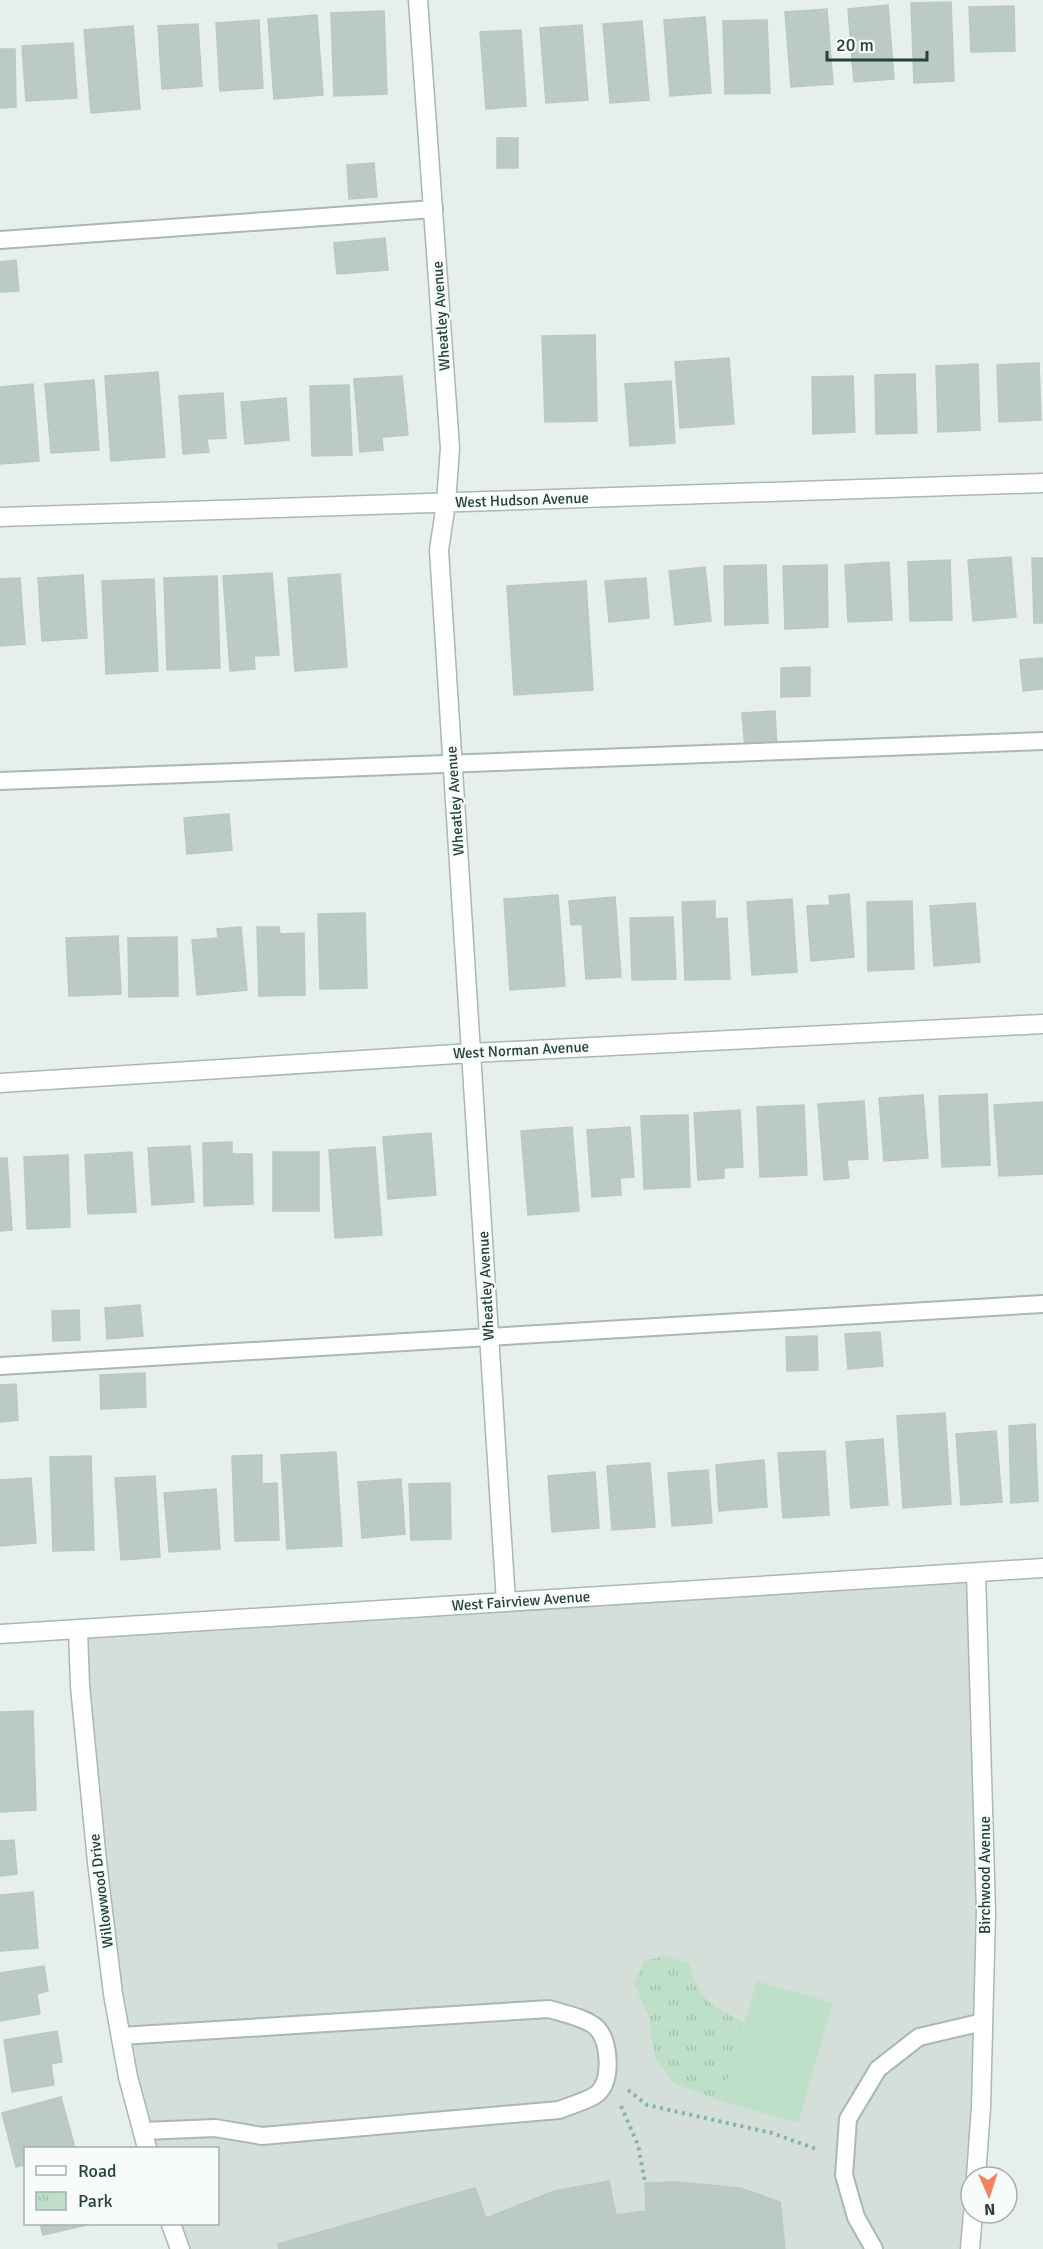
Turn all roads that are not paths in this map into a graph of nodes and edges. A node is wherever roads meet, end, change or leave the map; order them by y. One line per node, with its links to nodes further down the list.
1 (418, 0): 2 (street, Wheatley Avenue)
2 (434, 209): 3 (lane); 5 (street, Wheatley Avenue)
3 (0, 240)
4 (1043, 483): 5 (street, West Hudson Avenue)
5 (446, 503): 6 (street, West Hudson Avenue); 8 (street, Wheatley Avenue)
6 (0, 517)
7 (1043, 741): 8 (lane)
8 (453, 764): 9 (lane); 11 (street, Wheatley Avenue)
9 (0, 782)
10 (1043, 1024): 11 (street, West Norman Avenue)
11 (472, 1053): 12 (street, West Norman Avenue); 14 (street, Wheatley Avenue)
12 (0, 1083)
13 (1043, 1304): 14 (lane)
14 (489, 1338): 15 (lane); 18 (street, Wheatley Avenue)
15 (0, 1366)
16 (1043, 1568): 17 (street, West Fairview Avenue)
17 (976, 1573): 18 (street, West Fairview Avenue); 21 (street, Birchwood Avenue)
18 (506, 1602): 19 (street, West Fairview Avenue)
19 (78, 1630): 20 (street, West Fairview Avenue); 22 (street, Willowwood Drive)
20 (0, 1635)
21 (983, 2022): 24 (street, Birchwood Avenue); 28 (lane)
22 (121, 2036): 23 (street, Willowwood Drive); 23 (lane)
23 (145, 2140)
24 (977, 2165)
25 (172, 2225): 27 (street)
26 (972, 2225): 29 (street)
27 (180, 2249)
28 (874, 2249)
29 (970, 2249)

